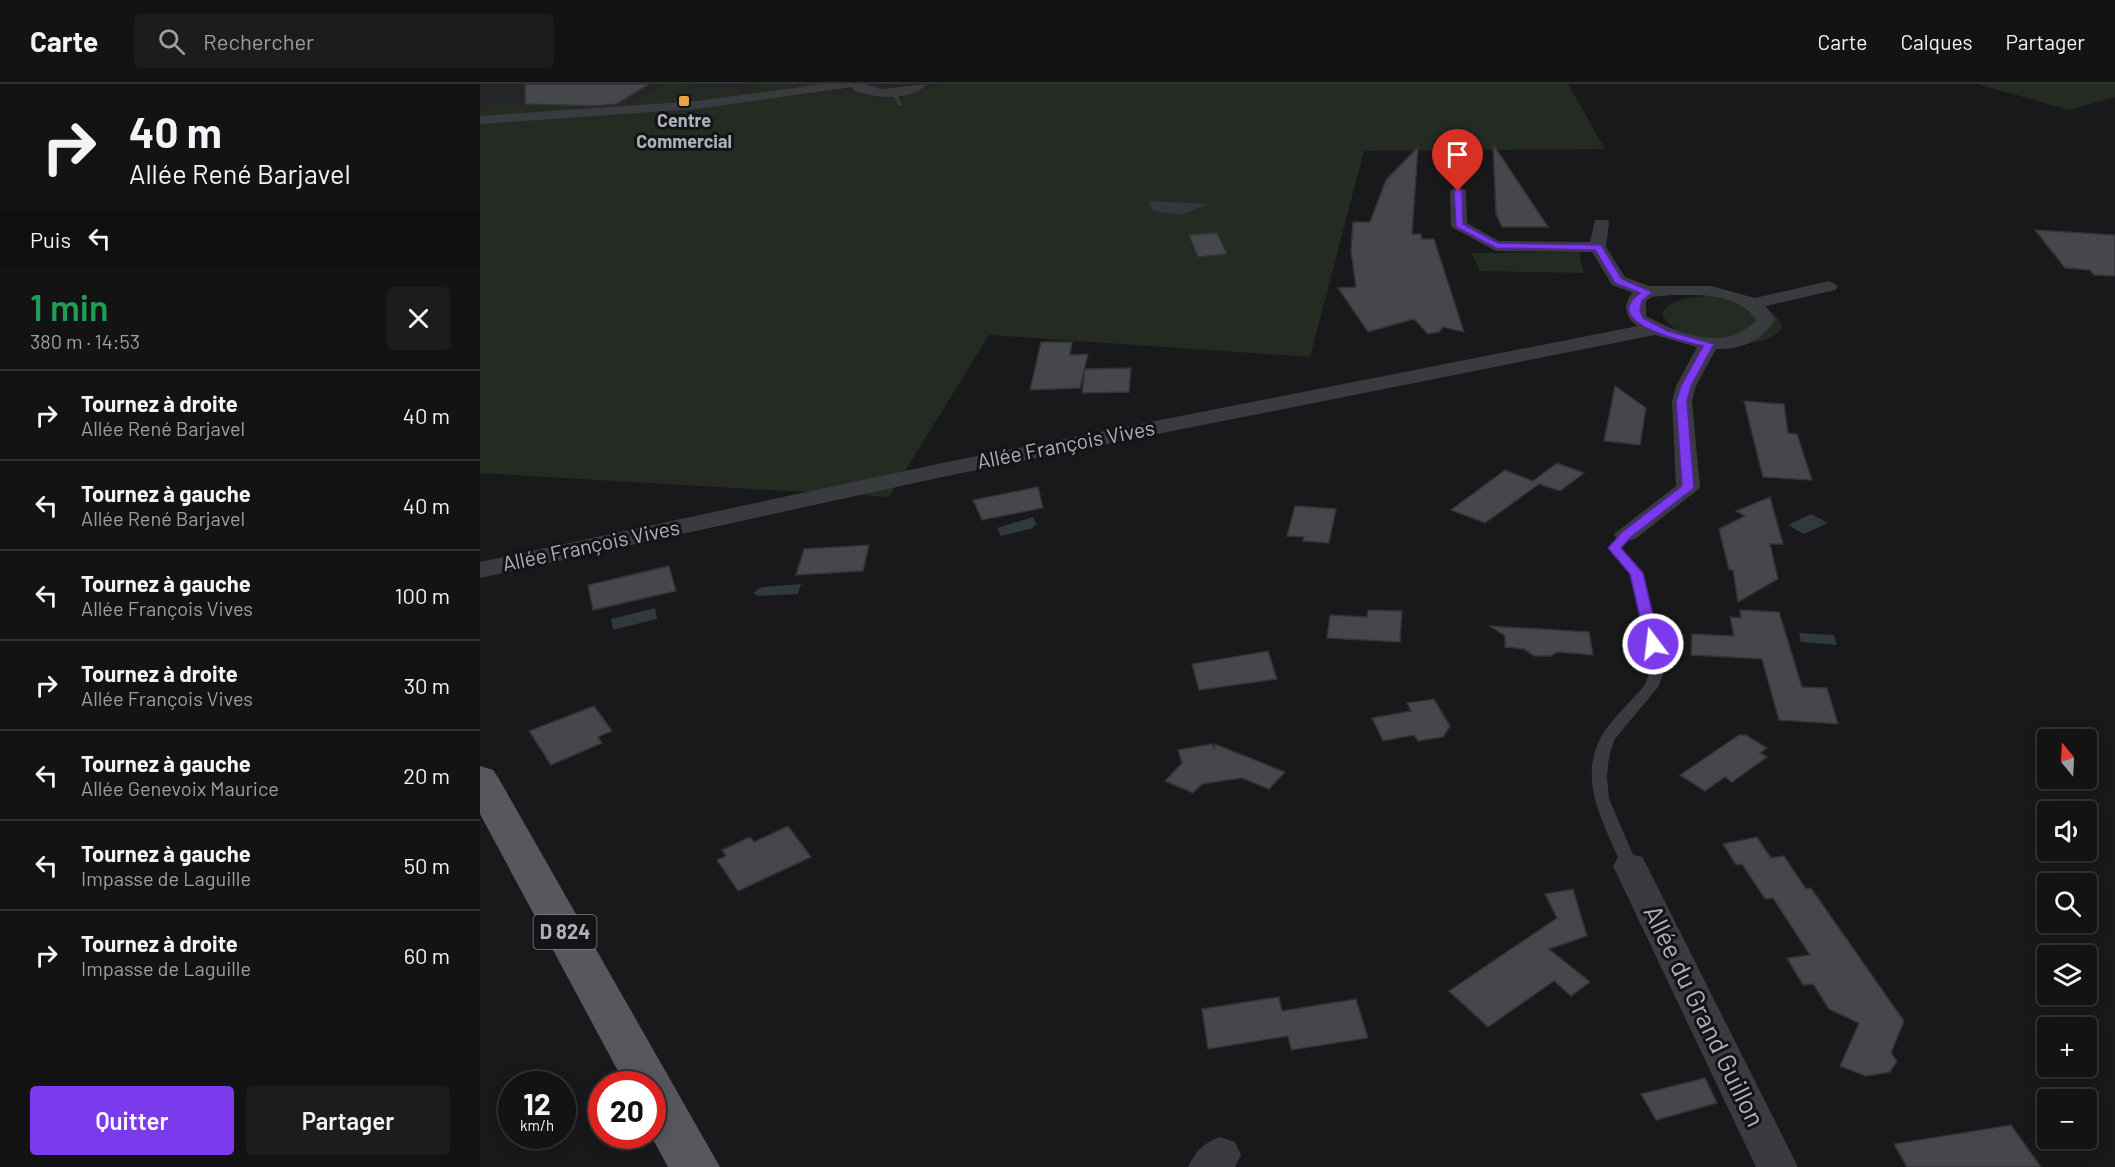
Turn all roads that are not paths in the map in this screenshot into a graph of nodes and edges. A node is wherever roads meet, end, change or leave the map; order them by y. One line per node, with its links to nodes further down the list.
1 (849, 84): 4 (street)
2 (923, 84): 3 (street)
3 (861, 87): 4 (street)
4 (804, 92): 5 (street)
5 (480, 120)
6 (1458, 191): 8 (street)
7 (1601, 223): 8 (street)
8 (1598, 247): 10 (street)
9 (1829, 286): 11 (street)
10 (1647, 292): 11 (street); 12 (street)
11 (1752, 304): 13 (street, Allée François Vives)
12 (1654, 329): 13 (street, Allée François Vives); 15 (street, Allée François Vives)
13 (1709, 344): 14 (street)
14 (1626, 534): 17 (lane)
15 (480, 570)
16 (480, 779): 18 (main road, D 824)
17 (1630, 866): 21 (street, Allée du Grand Guillon)
18 (643, 1071)
19 (666, 1114): 20 (main road)
20 (696, 1167)
21 (1778, 1167)

